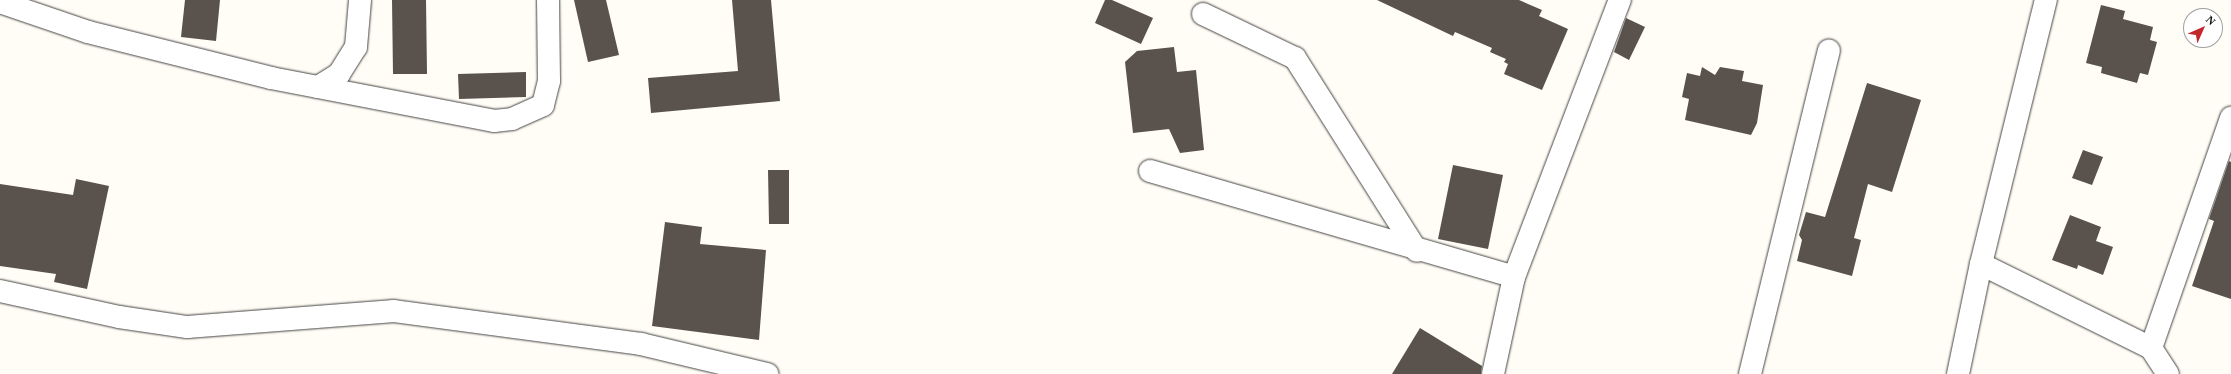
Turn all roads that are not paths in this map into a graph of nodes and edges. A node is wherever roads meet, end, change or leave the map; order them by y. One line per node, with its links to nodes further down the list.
1 (360, 0): 8 (street)
2 (548, 0): 8 (street)
3 (1620, 0): 13 (street)
4 (2046, 0): 12 (street)
5 (0, 2): 8 (street)
6 (1203, 14): 11 (street)
7 (1828, 51): 18 (street)
8 (318, 87)
9 (2231, 118): 15 (street)
10 (1150, 171): 11 (street)
11 (1417, 251): 13 (street)
12 (1981, 264): 15 (street); 19 (street)
13 (1514, 277): 17 (street)
14 (0, 291): 16 (street)
15 (2151, 348): 20 (street)
16 (767, 374)
17 (1493, 374)
18 (1750, 374)
19 (1958, 374)
20 (2168, 374)

